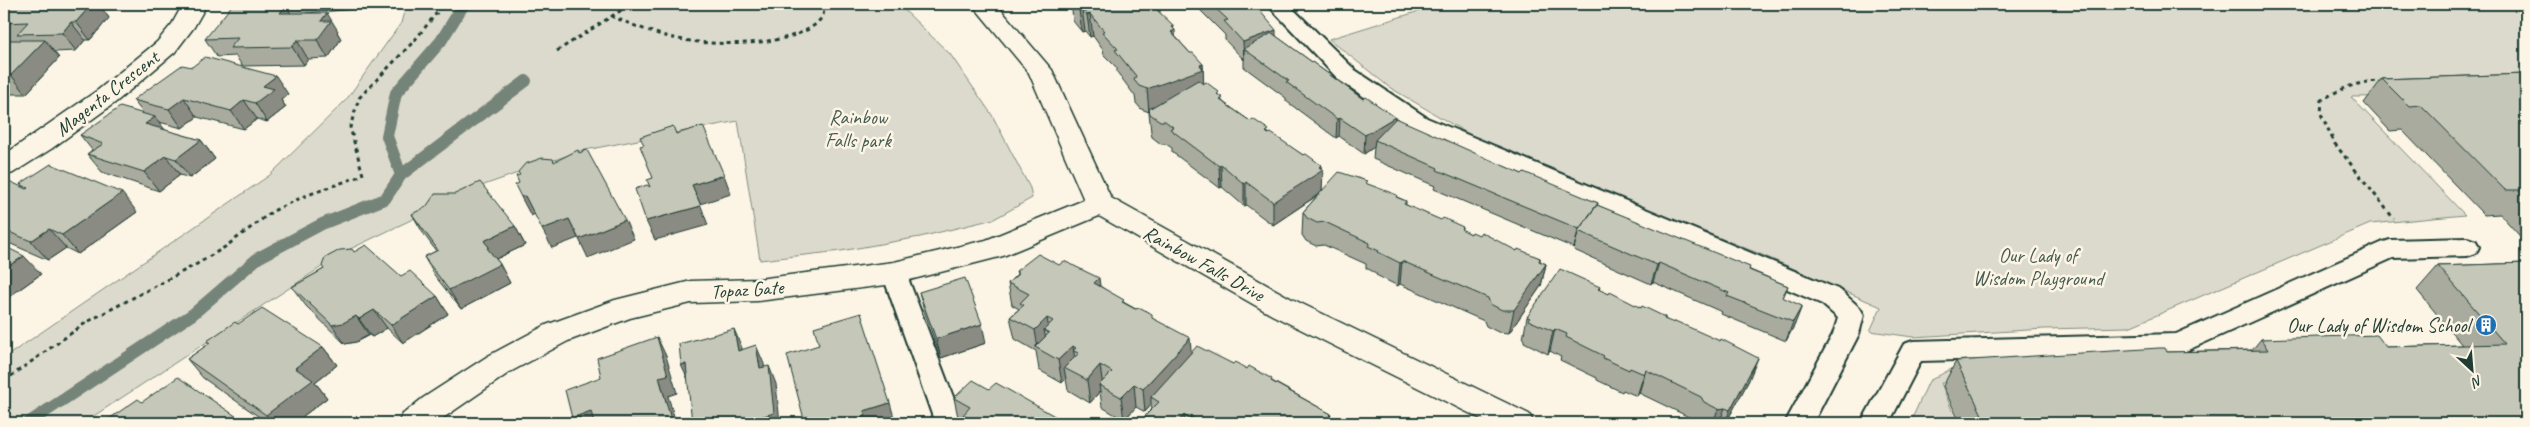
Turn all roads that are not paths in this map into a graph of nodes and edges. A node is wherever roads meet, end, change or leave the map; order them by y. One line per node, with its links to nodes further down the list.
1 (195, 4): 4 (street, Magenta Crescent)
2 (984, 4): 5 (street)
3 (1277, 4): 11 (lane)
4 (4, 167)
5 (1100, 204): 7 (street, Topaz Gate); 10 (street, Rainbow Falls Drive)
6 (2467, 247): 12 (lane)
7 (894, 273): 8 (street, Topaz Gate); 9 (lane)
8 (414, 423)
9 (950, 423)
10 (1518, 423)
11 (1798, 423)
12 (1874, 423)

